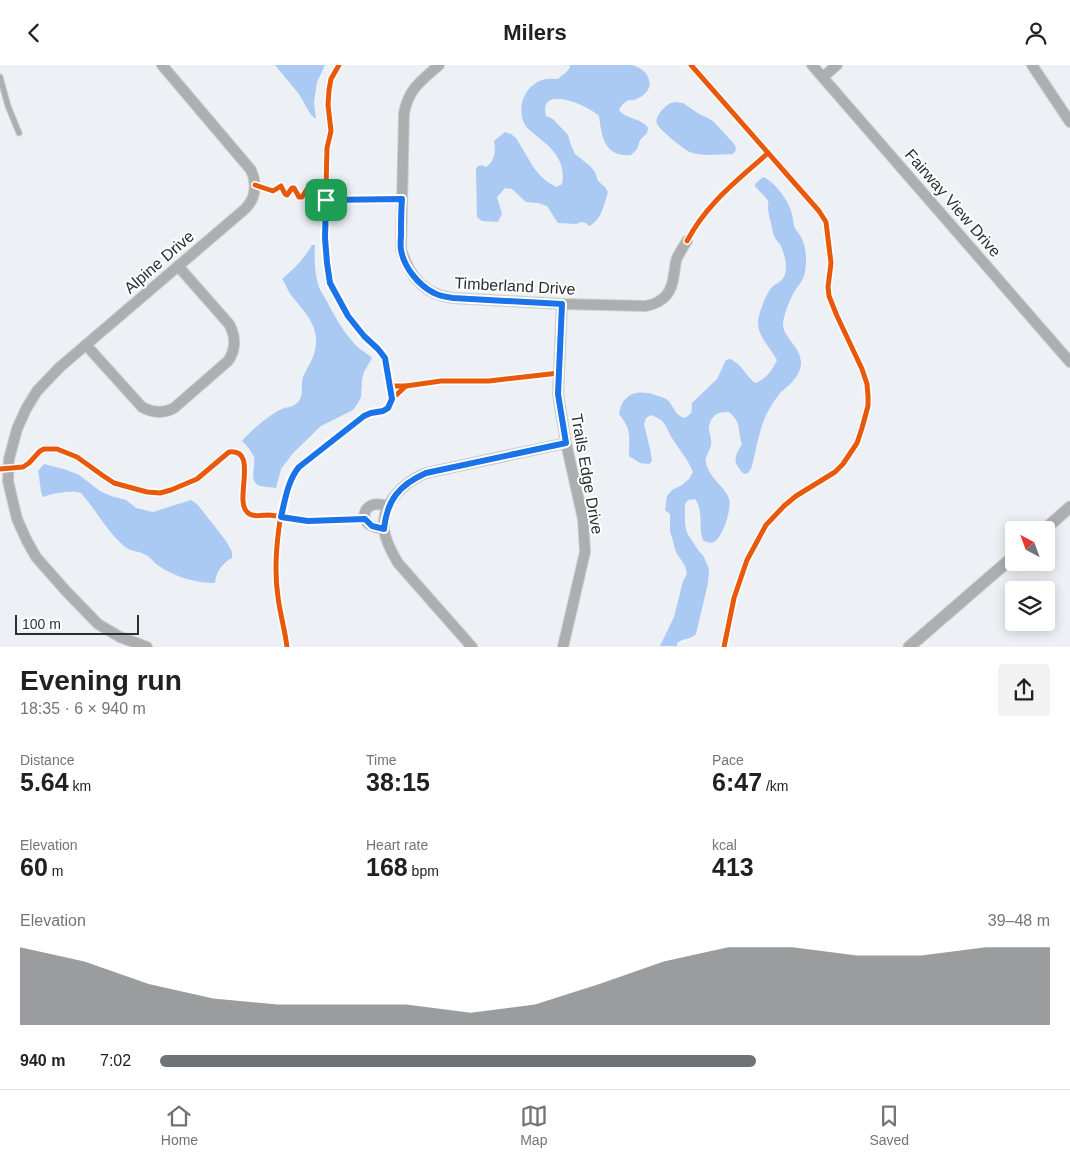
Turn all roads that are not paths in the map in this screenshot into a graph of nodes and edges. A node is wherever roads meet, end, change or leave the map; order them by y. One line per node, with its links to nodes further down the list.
1 (162, 65): 11 (street, Alpine Drive)
2 (439, 65): 12 (street, Timberland Drive)
3 (812, 65): 7 (street, Fairway View Drive)
4 (837, 65): 7 (street)
5 (1032, 65): 8 (street)
6 (0, 77): 9 (lane)
7 (823, 77): 14 (street, Fairway View Drive)
8 (1070, 122)
9 (19, 133)
10 (688, 241): 12 (street, Timberland Drive)
11 (178, 266): 13 (street, Alpine Drive); 13 (street)
12 (562, 304): 15 (street, Trails Edge Drive)
13 (86, 345): 16 (street, Alpine Drive)
14 (1070, 362)
15 (566, 443): 18 (street); 25 (street, Trails Edge Drive)
16 (4, 475): 17 (street, Alpine Drive)
17 (4, 488): 23 (street, Alpine Drive)
18 (388, 506): 21 (street); 21 (street)
19 (1070, 507): 20 (street)
20 (1054, 521)
21 (384, 529): 24 (street)
22 (1005, 564): 26 (street)
23 (147, 647)
24 (472, 647)
25 (564, 647)
26 (909, 647)

